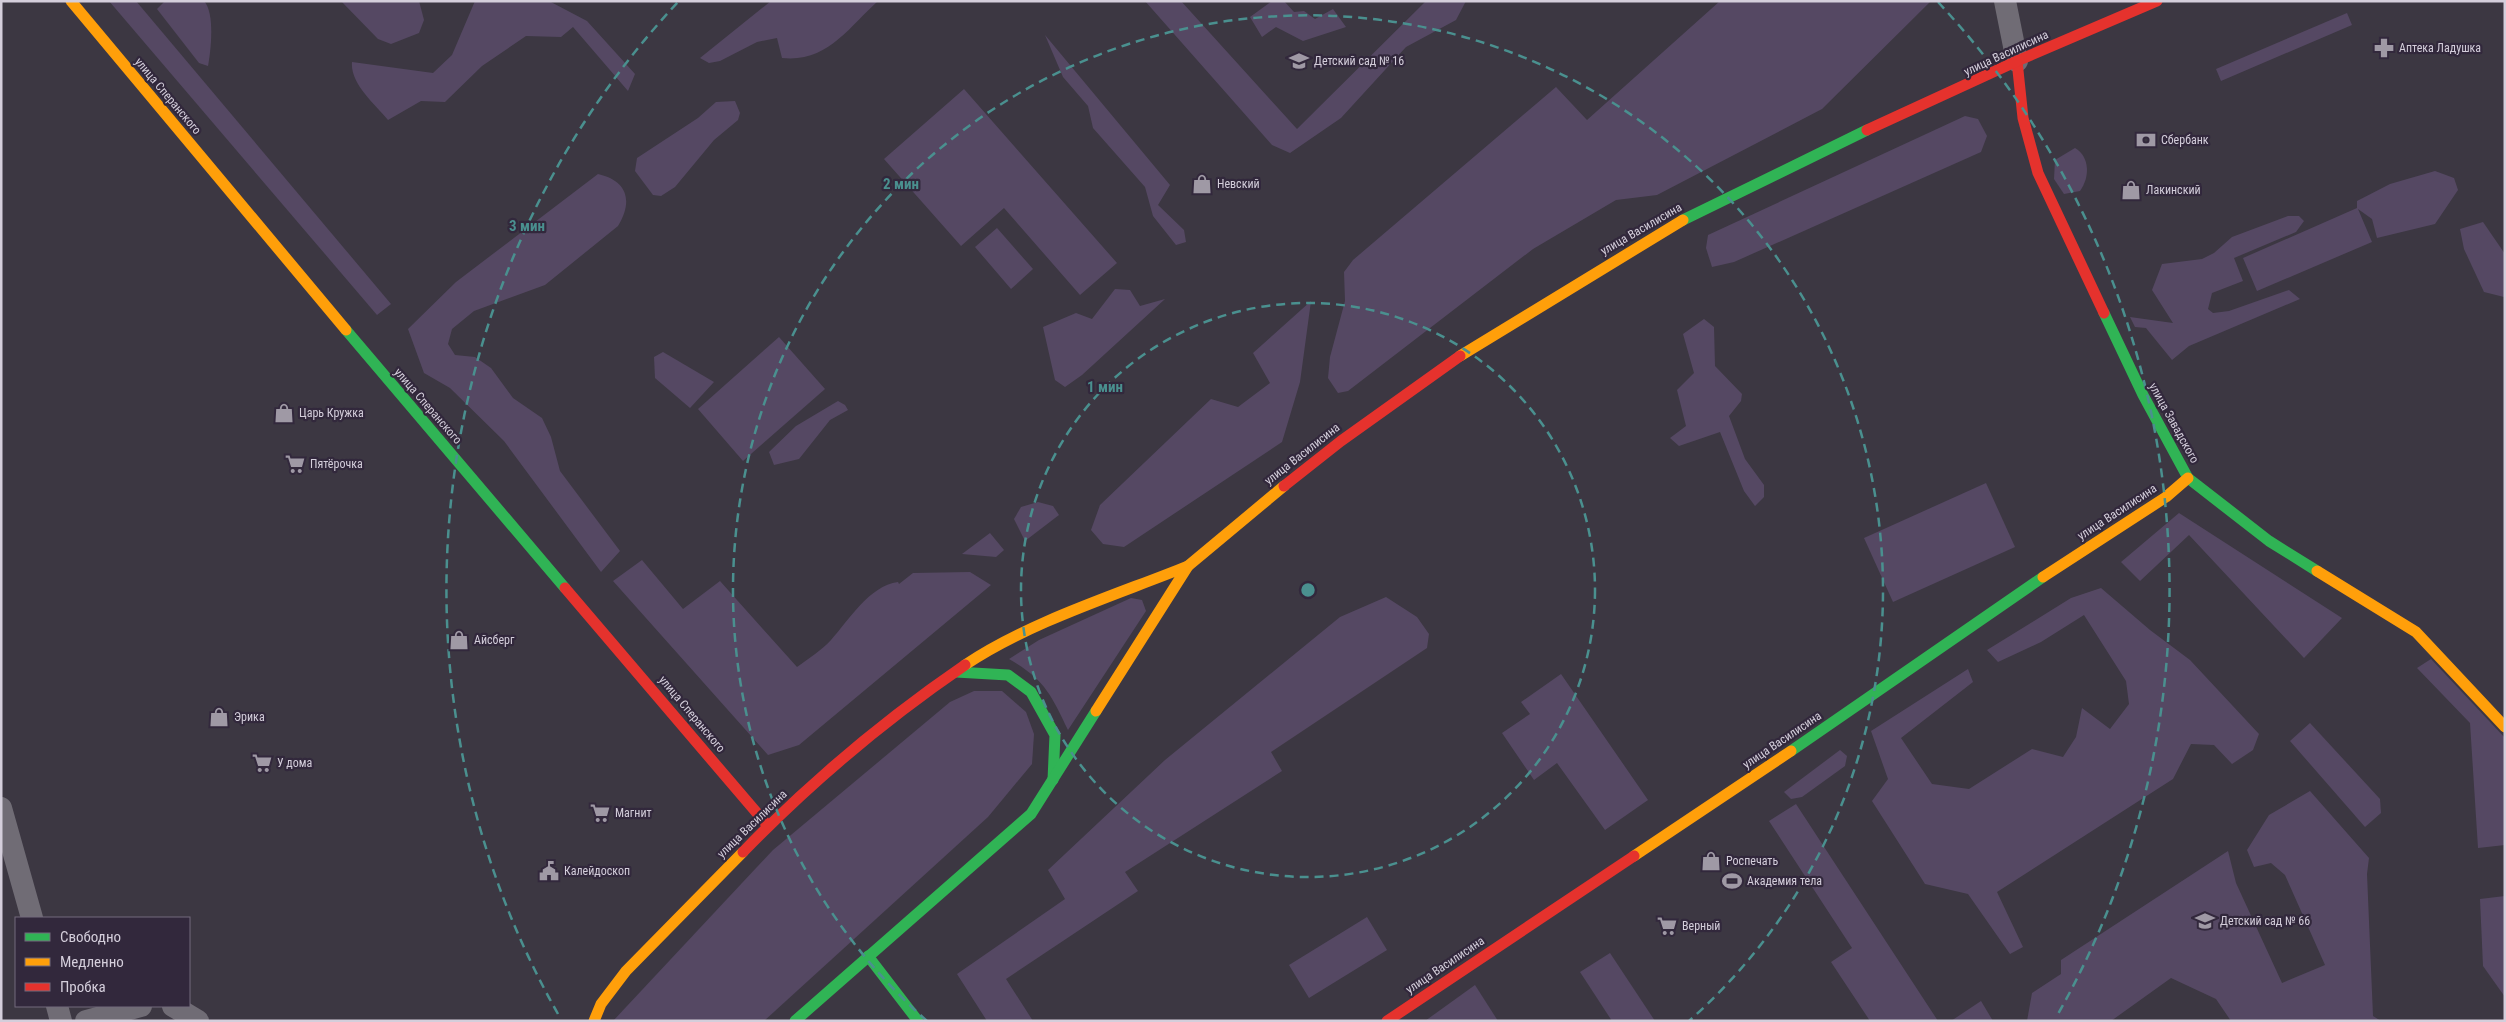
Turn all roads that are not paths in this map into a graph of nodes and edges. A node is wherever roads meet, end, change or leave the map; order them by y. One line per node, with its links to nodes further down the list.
1 (71, 1): 11 (street, улица Сперанского)
2 (2005, 1): 4 (street)
3 (2157, 1): 4 (street, улица Василисина)
4 (2017, 61): 5 (street, улица Завадского); 6 (street, улица Василисина)
5 (2188, 478): 8 (street, улица Завадского); 23 (street, улица Василисина)
6 (1188, 566): 7 (street, улица Василисина); 9 (street, улица Василисина)
7 (956, 672): 9 (street); 11 (street, улица Василисина)
8 (2505, 727)
9 (1053, 782): 13 (street, улица Василисина)
10 (1, 808): 12 (street)
11 (768, 826): 20 (street, улица Василисина)
12 (32, 917)
13 (868, 956): 21 (street, улица Василисина); 22 (street)
14 (57, 1007): 17 (street)
15 (137, 1007): 18 (street)
16 (175, 1007): 19 (street)
17 (61, 1021)
18 (86, 1021)
19 (198, 1021)
20 (594, 1021)
21 (796, 1021)
22 (918, 1021)
23 (1387, 1021)

